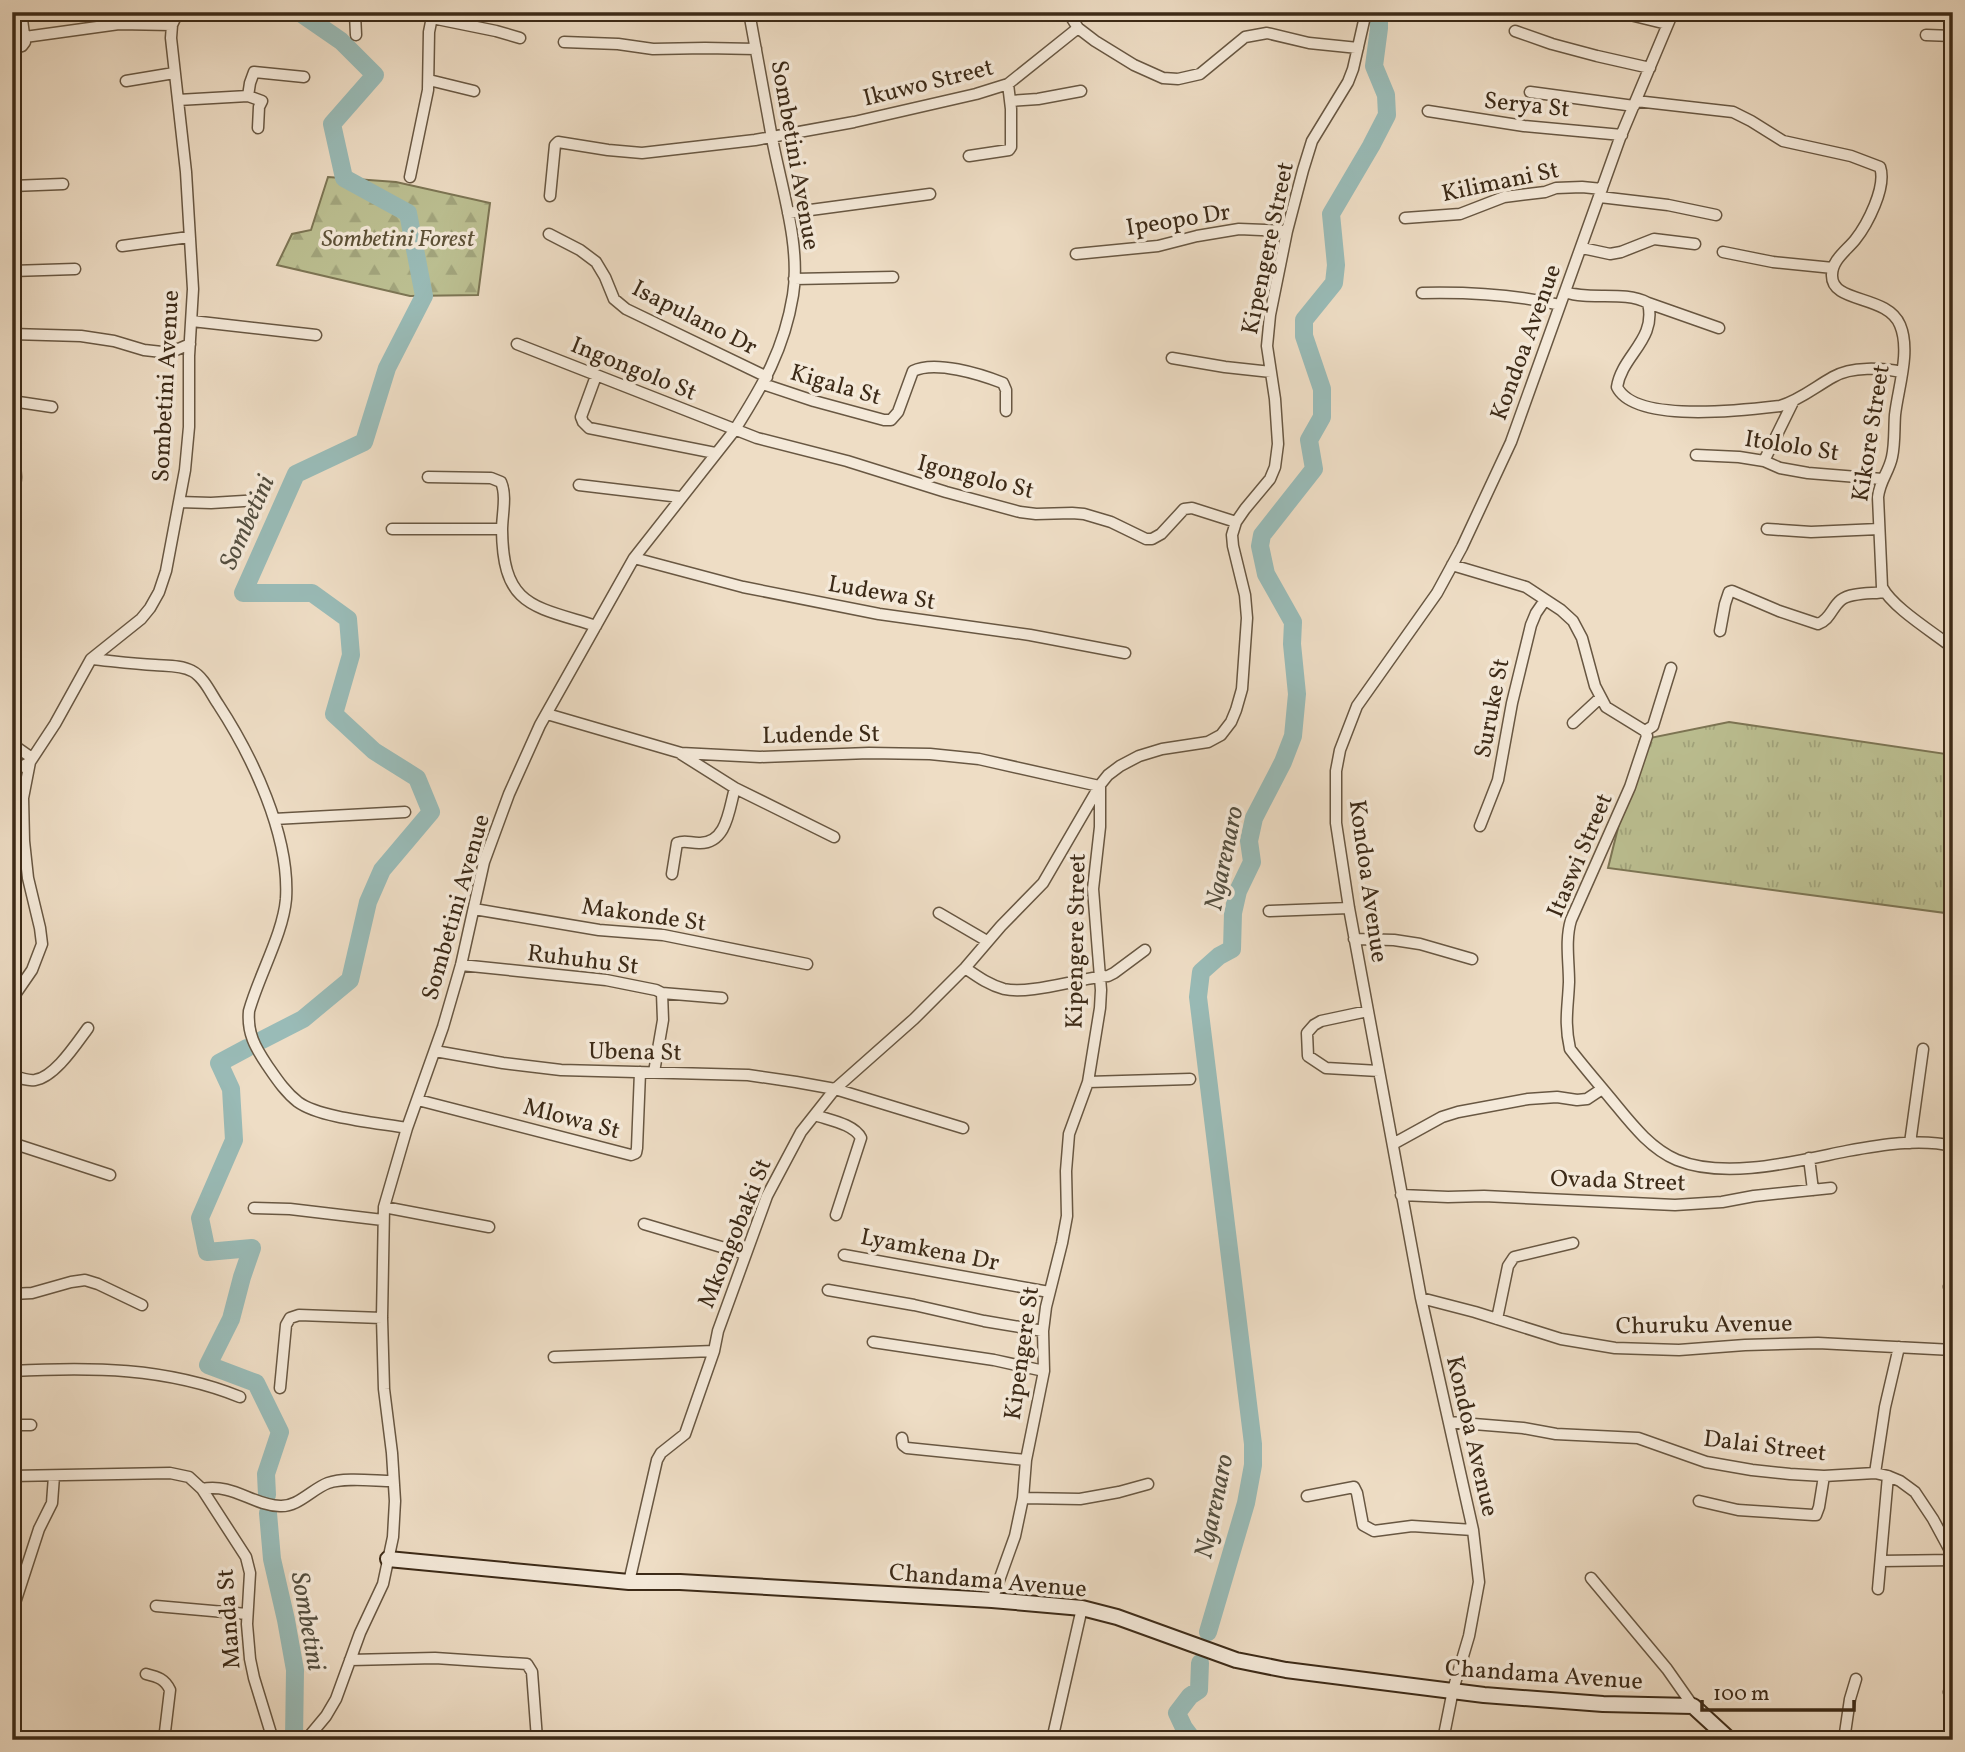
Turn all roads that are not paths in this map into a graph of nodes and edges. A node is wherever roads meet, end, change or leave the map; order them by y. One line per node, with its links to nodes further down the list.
1 (21, 12): 17 (street)
2 (178, 12): 11 (street, Sombetini Avenue)
3 (357, 12): 14 (street)
4 (749, 12): 22 (street, Sombetini Avenue)
5 (1068, 12): 12 (street)
6 (1366, 12): 20 (street, Kipengere Street)
7 (1618, 12): 10 (street)
8 (1673, 12): 10 (street, Kondoa Avenue)
9 (433, 15): 18 (street); 26 (street)
10 (1667, 24): 23 (street, Kondoa Avenue)
11 (172, 25): 17 (street); 24 (street, Sombetini Avenue)
12 (1078, 28): 20 (street); 28 (street, Ikuwo Street)
13 (1515, 31): 23 (street)
14 (356, 35)
15 (1926, 35): 16 (street)
16 (1953, 36)
17 (25, 37): 21 (street)
18 (520, 38)
19 (564, 42): 22 (street)
20 (1358, 48): 50 (street, Kipengere Street)
21 (12, 49)
22 (756, 50): 39 (street, Sombetini Avenue)
23 (1650, 68): 35 (street, Kondoa Avenue)
24 (174, 73): 27 (street); 33 (street, Sombetini Avenue)
25 (304, 77): 32 (street)
26 (429, 80): 29 (street); 41 (street)
27 (126, 81)
28 (1008, 85): 34 (street); 39 (street, Ikuwo Street)
29 (474, 90)
30 (1081, 91): 34 (street)
31 (1530, 92): 35 (street)
32 (248, 96): 33 (street); 37 (street)
33 (178, 100): 52 (street, Sombetini Avenue)
34 (1010, 101): 40 (street)
35 (1635, 104): 38 (street, Kondoa Avenue); 58 (street)
36 (1428, 111): 38 (street, Serya St)
37 (258, 128)
38 (1622, 135): 44 (street, Kondoa Avenue)
39 (772, 138): 46 (street, Ikuwo Street); 47 (street, Sombetini Avenue)
40 (969, 156)
41 (410, 177)
42 (64, 184): 43 (street)
43 (12, 186)
44 (1601, 193): 48 (street, Kilimani St); 49 (street, Kilimani St); 55 (street, Kondoa Avenue)
45 (930, 194): 47 (street)
46 (550, 196)
47 (788, 213): 62 (street, Sombetini Avenue)
48 (1716, 215)
49 (1405, 218)
50 (1287, 231): 57 (street, Ipeopo Dr); 74 (street, Kipengere Street)
51 (549, 234): 77 (street, Isapulano Dr)
52 (189, 237): 54 (street); 67 (street, Sombetini Avenue)
53 (1695, 244): 55 (street)
54 (122, 246)
55 (1582, 248): 63 (street, Kondoa Avenue)
56 (1723, 252): 58 (street)
57 (1076, 254)
58 (1833, 268): 75 (street, Kikore Street)
59 (75, 269): 60 (street)
60 (12, 271)
61 (892, 277): 62 (street)
62 (794, 279): 77 (street, Sombetini Avenue)
63 (1565, 292): 65 (street); 66 (street, Kondoa Avenue)
64 (1422, 293): 66 (street)
65 (1648, 303): 68 (street); 79 (street)
66 (1560, 305): 100 (street, Kondoa Avenue)
67 (192, 321): 70 (street); 71 (street, Sombetini Avenue)
68 (1719, 328)
69 (12, 334): 71 (street)
70 (316, 335)
71 (190, 344): 93 (street, Sombetini Avenue)
72 (517, 344): 76 (street, Ingongolo St)
73 (1172, 358): 74 (street)
74 (1271, 372): 94 (street, Kipengere Street)
75 (1902, 372): 79 (street); 88 (street, Kikore Street)
76 (596, 376): 82 (street, Ingongolo St); 83 (street)
77 (765, 380): 81 (street, Kigala St); 82 (street, Sombetini Avenue)
78 (12, 401): 80 (street)
79 (1793, 402): 86 (street)
80 (52, 407)
81 (1006, 411)
82 (734, 430): 83 (street, Sombetini Avenue); 94 (street, Igongolo St)
83 (715, 453): 90 (street, Sombetini Avenue)
84 (1696, 455): 86 (street, Itololo St)
85 (12, 460): 92 (street)
86 (1764, 461): 88 (street, Itololo St)
87 (428, 477): 96 (street)
88 (1882, 479): 98 (street, Kikore Street)
89 (579, 485): 90 (street)
90 (680, 497): 99 (street, Sombetini Avenue)
91 (260, 500): 93 (street)
92 (12, 501)
93 (179, 502): 107 (street, Sombetini Avenue)
94 (1236, 522): 117 (street)
95 (392, 529): 96 (street)
96 (502, 529): 103 (street)
97 (1767, 529): 98 (street)
98 (1879, 529): 101 (street, Kikore Street)
99 (634, 558): 103 (street, Sombetini Avenue); 106 (street, Ludewa St)
100 (1452, 565): 102 (street); 124 (street, Kondoa Avenue)
101 (1885, 592): 104 (street); 105 (street)
102 (1545, 600): 109 (street); 121 (street, Suruke St)
103 (596, 626): 110 (street, Sombetini Avenue)
104 (1720, 631)
105 (1953, 648)
106 (1125, 653)
107 (91, 659): 115 (street, Sombetini Avenue); 120 (street)
108 (1671, 668): 112 (street, Itaswi Street)
109 (1600, 698): 111 (street); 112 (street)
110 (547, 714): 114 (street, Ludende St); 125 (street, Sombetini Avenue)
111 (1573, 723)
112 (1645, 731): 149 (street, Itaswi Street)
113 (12, 744): 115 (street)
114 (681, 753): 117 (street, Ludende St); 118 (street)
115 (31, 760): 116 (street); 138 (street, Sombetini Avenue)
116 (12, 772)
117 (1100, 785): 129 (street, Mkongobaki St); 135 (street, Kipengere Street)
118 (735, 788): 122 (street); 123 (street)
119 (405, 812): 120 (street)
120 (274, 819): 153 (street)
121 (1480, 826)
122 (834, 837)
123 (673, 874)
124 (1349, 908): 126 (street); 128 (street, Kondoa Avenue)
125 (474, 909): 132 (street, Makonde St); 133 (street, Sombetini Avenue)
126 (1269, 911)
127 (939, 913): 129 (street)
128 (1354, 939): 131 (street); 139 (street, Kondoa Avenue)
129 (987, 941): 134 (street, Mkongobaki St)
130 (1145, 950): 135 (street)
131 (1472, 959)
132 (807, 964)
133 (461, 965): 136 (street, Ruhuhu St); 142 (street, Sombetini Avenue)
134 (965, 968): 135 (street); 150 (street, Mkongobaki St)
135 (1099, 976): 148 (street, Kipengere Street)
136 (662, 993): 137 (street); 145 (street, Ruhuhu St)
137 (722, 998)
138 (12, 999)
139 (1368, 1010): 143 (street, Kondoa Avenue); 143 (street)
140 (88, 1028): 146 (street)
141 (1923, 1049): 156 (street)
142 (435, 1051): 144 (street, Ubena St); 151 (street, Sombetini Avenue)
143 (1379, 1071): 157 (street, Kondoa Avenue)
144 (640, 1072): 145 (street, Ubena St); 151 (street, Mlowa St)
145 (654, 1072): 150 (street, Ubena St)
146 (12, 1075)
147 (1190, 1079): 148 (street)
148 (1088, 1082): 159 (street, Kipengere Street)
149 (1602, 1088): 157 (street); 160 (street, Itaswi Street)
150 (835, 1089): 152 (street, Mkongobaki St); 154 (street, Ubena St)
151 (418, 1100): 153 (street, Sombetini Avenue)
152 (815, 1115): 167 (street); 172 (street, Mkongobaki St)
153 (407, 1128): 165 (street, Sombetini Avenue)
154 (963, 1128)
155 (12, 1143): 161 (street)
156 (1910, 1143): 158 (street, Itaswi Street); 160 (street, Itaswi Street)
157 (1393, 1144): 164 (street, Kondoa Avenue)
158 (1953, 1146)
159 (1067, 1150): 175 (street, Kipengere St)
160 (1809, 1158): 163 (street)
161 (110, 1175)
162 (1831, 1188): 163 (street, Ovada Street)
163 (1813, 1190): 164 (street, Ovada Street)
164 (1401, 1195): 177 (street, Kondoa Avenue)
165 (384, 1207): 168 (street, Sombetini Avenue); 170 (street)
166 (254, 1208): 168 (street)
167 (835, 1215)
168 (383, 1220): 179 (street, Sombetini Avenue)
169 (645, 1224): 172 (street)
170 (489, 1227)
171 (1573, 1243): 180 (street)
172 (745, 1254): 185 (street, Mkongobaki St)
173 (844, 1255): 175 (street, Lyamkena Dr)
174 (828, 1290): 181 (street)
175 (1049, 1292): 181 (street, Kipengere St)
176 (12, 1294): 178 (street)
177 (1421, 1298): 180 (street, Churuku Avenue); 191 (street, Kondoa Avenue)
178 (142, 1306)
179 (382, 1318): 189 (street); 201 (street, Sombetini Avenue)
180 (1497, 1319): 183 (street, Churuku Avenue)
181 (1043, 1331): 188 (street, Kipengere St)
182 (873, 1342): 188 (street)
183 (1899, 1347): 184 (street, Churuku Avenue); 196 (street)
184 (1953, 1350)
185 (714, 1351): 186 (street); 212 (street, Mkongobaki St)
186 (554, 1357)
187 (12, 1371): 190 (street)
188 (1044, 1371): 195 (street, Kipengere St)
189 (281, 1388)
190 (240, 1397)
191 (1449, 1422): 199 (street, Dalai Street); 207 (street, Kondoa Avenue)
192 (12, 1425): 193 (street)
193 (31, 1425)
194 (902, 1438): 195 (street)
195 (1026, 1460): 205 (street, Kipengere St)
196 (1875, 1473): 199 (street, Dalai Street); 200 (street, Dalai Street)
197 (12, 1476): 198 (street, Manda St)
198 (54, 1476): 203 (street, Manda St); 217 (street)
199 (1824, 1476): 206 (street)
200 (1888, 1476): 208 (street, Dalai Street); 210 (street)
201 (393, 1481): 203 (street); 209 (street, Sombetini Avenue)
202 (1148, 1484): 205 (street)
203 (202, 1489): 218 (street, Manda St)
204 (1307, 1496): 207 (street)
205 (1023, 1498): 214 (street, Kipengere St)
206 (1699, 1501)
207 (1473, 1530): 223 (street, Kondoa Avenue)
208 (1953, 1558): 210 (street)
209 (388, 1559): 212 (street, Chandama Avenue); 219 (street, Sombetini Avenue)
210 (1881, 1561): 213 (street)
211 (1591, 1578): 225 (street)
212 (629, 1582): 214 (street, Chandama Avenue)
213 (1878, 1589)
214 (992, 1600): 216 (street, Chandama Avenue)
215 (156, 1606): 218 (street)
216 (1082, 1608): 223 (street, Chandama Avenue); 231 (street)
217 (12, 1612)
218 (247, 1614): 228 (street, Manda St)
219 (350, 1660): 226 (street, Sombetini Avenue); 230 (street)
220 (146, 1674): 227 (street)
221 (1856, 1679): 234 (street)
222 (1953, 1680): 224 (street)
223 (1453, 1690): 225 (street, Chandama Avenue); 232 (street, Kondoa Avenue)
224 (1949, 1692)
225 (1693, 1706): 233 (street)
226 (310, 1739)
227 (163, 1740)
228 (273, 1740)
229 (462, 1740): 230 (street)
230 (537, 1740)
231 (1052, 1740)
232 (1443, 1740)
233 (1730, 1740)
234 (1844, 1740)

